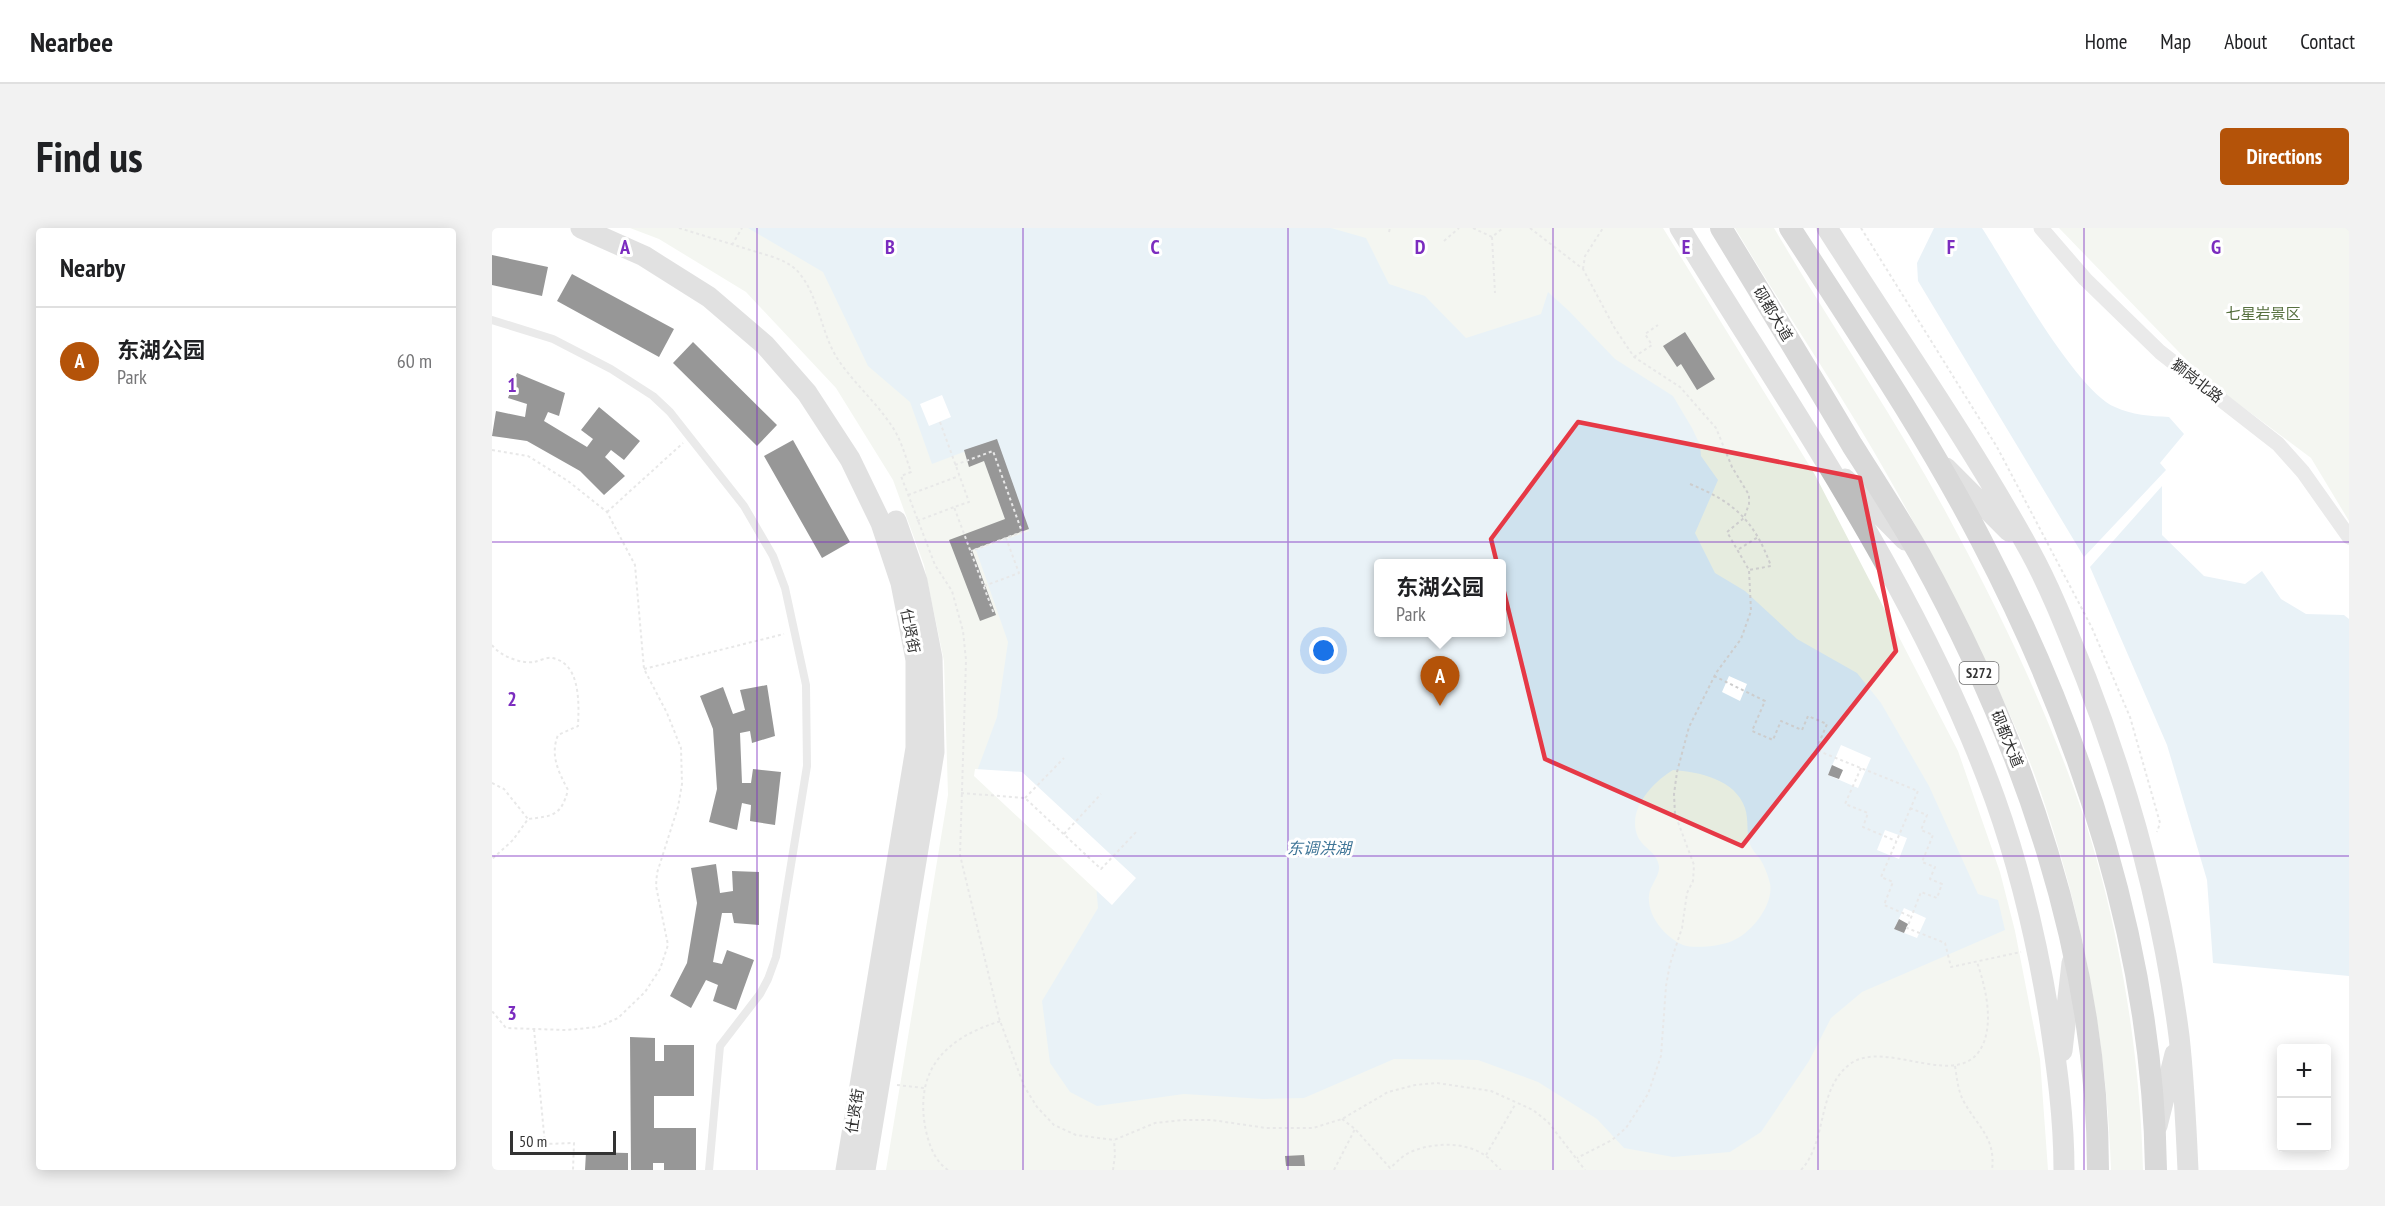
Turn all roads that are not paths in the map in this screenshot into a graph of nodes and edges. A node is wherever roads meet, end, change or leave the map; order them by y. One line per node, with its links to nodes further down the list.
1 (581, 228): 19 (street, 仕贤街)
2 (614, 228): 20 (street)
3 (1680, 228): 10 (street)
4 (1721, 228): 13 (main road, 砚都大道 / S272)
5 (1790, 228): 9 (main road)
6 (1827, 228): 12 (street)
7 (2041, 228): 11 (street, 獅岗北路)
8 (492, 320): 18 (lane)
9 (1934, 456): 12 (street); 17 (main road)
10 (1824, 457): 13 (street); 16 (street)
11 (2349, 537)
12 (2030, 552): 15 (street)
13 (1919, 554): 14 (main road, 砚都大道 / S272)
14 (2073, 956): 16 (street); 22 (main road, 砚都大道 / S272)
15 (2179, 1038): 17 (street); 24 (street)
16 (2059, 1078): 21 (street)
17 (2155, 1136): 23 (main road)
18 (709, 1170)
19 (846, 1170)
20 (865, 1170)
21 (2064, 1170)
22 (2098, 1170)
23 (2156, 1170)
24 (2188, 1170)

